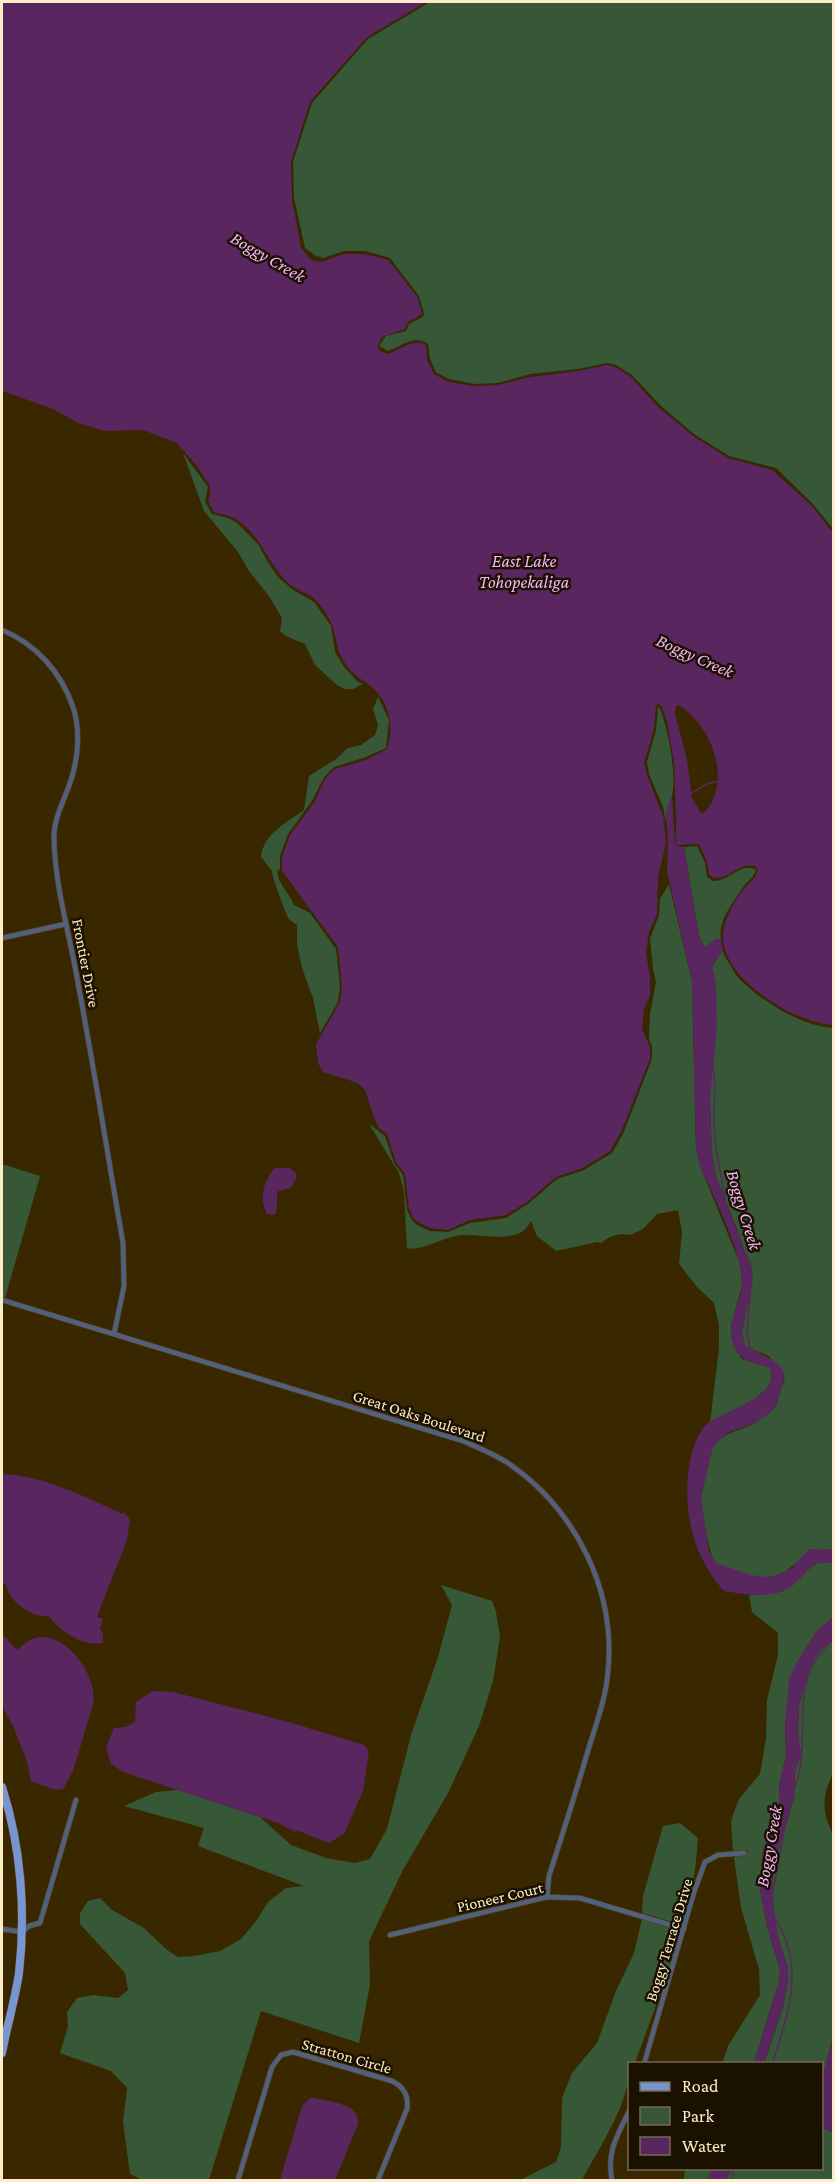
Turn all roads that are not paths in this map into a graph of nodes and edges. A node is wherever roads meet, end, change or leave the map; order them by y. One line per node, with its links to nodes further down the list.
1 (2, 630): 2 (street, Frontier Drive)
2 (66, 924): 3 (street); 5 (street, Frontier Drive)
3 (2, 938)
4 (2, 1300): 5 (street, Great Oaks Boulevard)
5 (114, 1334): 9 (street, Great Oaks Boulevard)
6 (2, 1787): 12 (main road)
7 (76, 1800): 12 (street)
8 (744, 1852): 11 (street, Boggy Terrace Drive)
9 (547, 1898): 11 (street, Pioneer Court); 13 (street, Pioneer Court)
10 (2, 1929): 12 (street)
11 (684, 1929): 16 (street, Boggy Terrace Drive)
12 (22, 1932): 14 (main road)
13 (390, 1935)
14 (3, 2044): 15 (main road)
15 (2, 2053)
16 (645, 2062)
17 (628, 2113): 20 (street)
18 (238, 2181): 19 (street, Stratton Circle)
19 (378, 2181)
20 (612, 2181)

